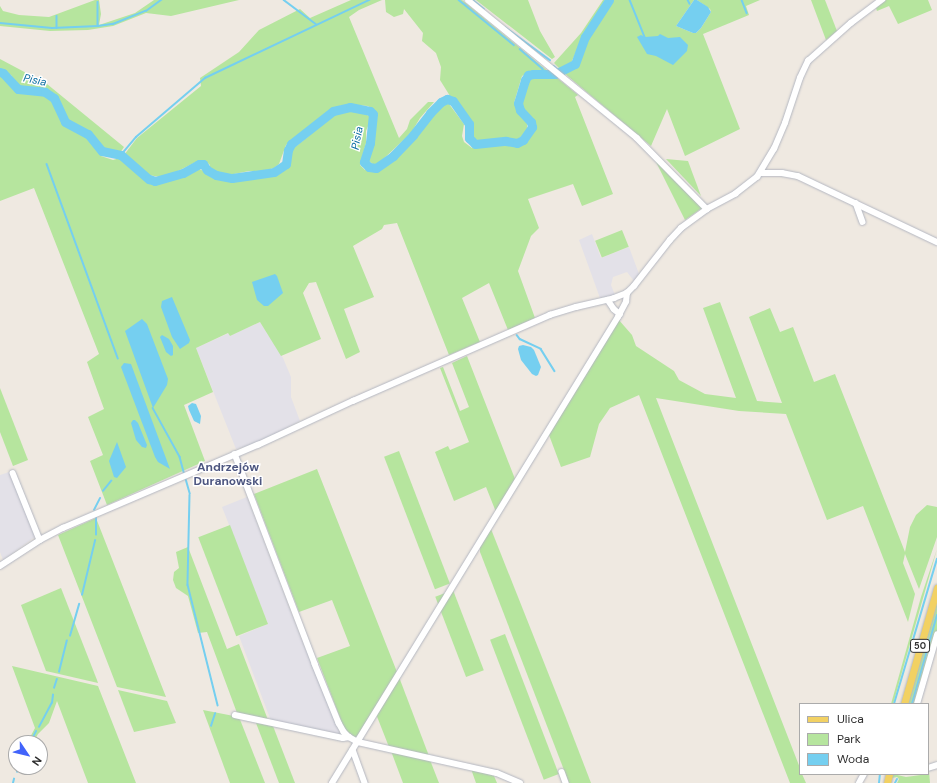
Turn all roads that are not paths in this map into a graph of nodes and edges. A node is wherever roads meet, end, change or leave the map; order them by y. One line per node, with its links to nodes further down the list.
1 (468, 0): 5 (street)
2 (882, 0): 3 (street)
3 (761, 172): 4 (street); 5 (street)
4 (856, 203): 6 (street); 7 (street)
5 (707, 209): 8 (street)
6 (863, 222)
7 (937, 242)
8 (627, 293): 9 (street); 10 (street)
9 (608, 300): 10 (street); 11 (street)
10 (620, 314): 21 (street)
11 (235, 454): 13 (street); 20 (street)
12 (13, 472): 13 (street)
13 (40, 540): 14 (street)
14 (0, 566)
15 (937, 588): 17 (main road, 50)
16 (937, 635): 18 (street)
17 (904, 703)
18 (917, 703)
19 (235, 715): 20 (street)
20 (349, 737): 21 (street)
21 (358, 742): 22 (street); 26 (street)
22 (353, 750): 24 (street); 25 (street)
23 (562, 772): 27 (street)
24 (332, 783)
25 (365, 783)
26 (520, 783)
27 (566, 783)

